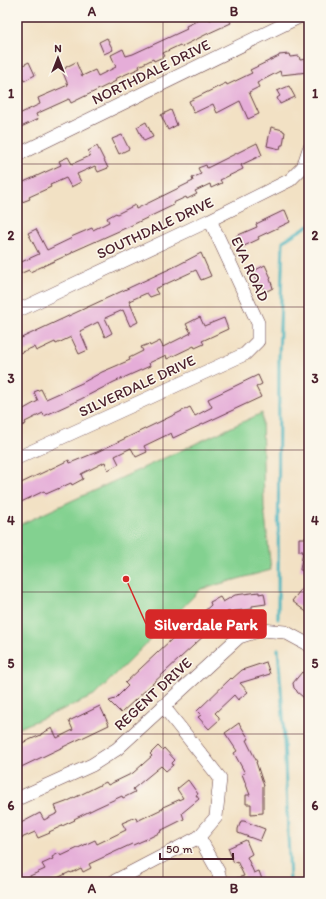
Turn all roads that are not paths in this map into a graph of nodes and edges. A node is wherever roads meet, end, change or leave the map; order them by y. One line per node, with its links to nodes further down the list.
1 (298, 17): 3 (street, NORTHDALE DRIVE)
2 (309, 149): 4 (street, SOUTHDALE DRIVE)
3 (17, 155)
4 (210, 220): 5 (street, SOUTHDALE DRIVE); 6 (street, EVA ROAD)
5 (17, 311)
6 (258, 332): 7 (street, SILVERDALE DRIVE)
7 (17, 458)
8 (309, 645): 9 (street, REGENT DRIVE)
9 (163, 706): 10 (street, REGENT DRIVE); 11 (street)
10 (17, 799)
11 (199, 837): 12 (street); 13 (street)
12 (113, 882)
13 (221, 882)

